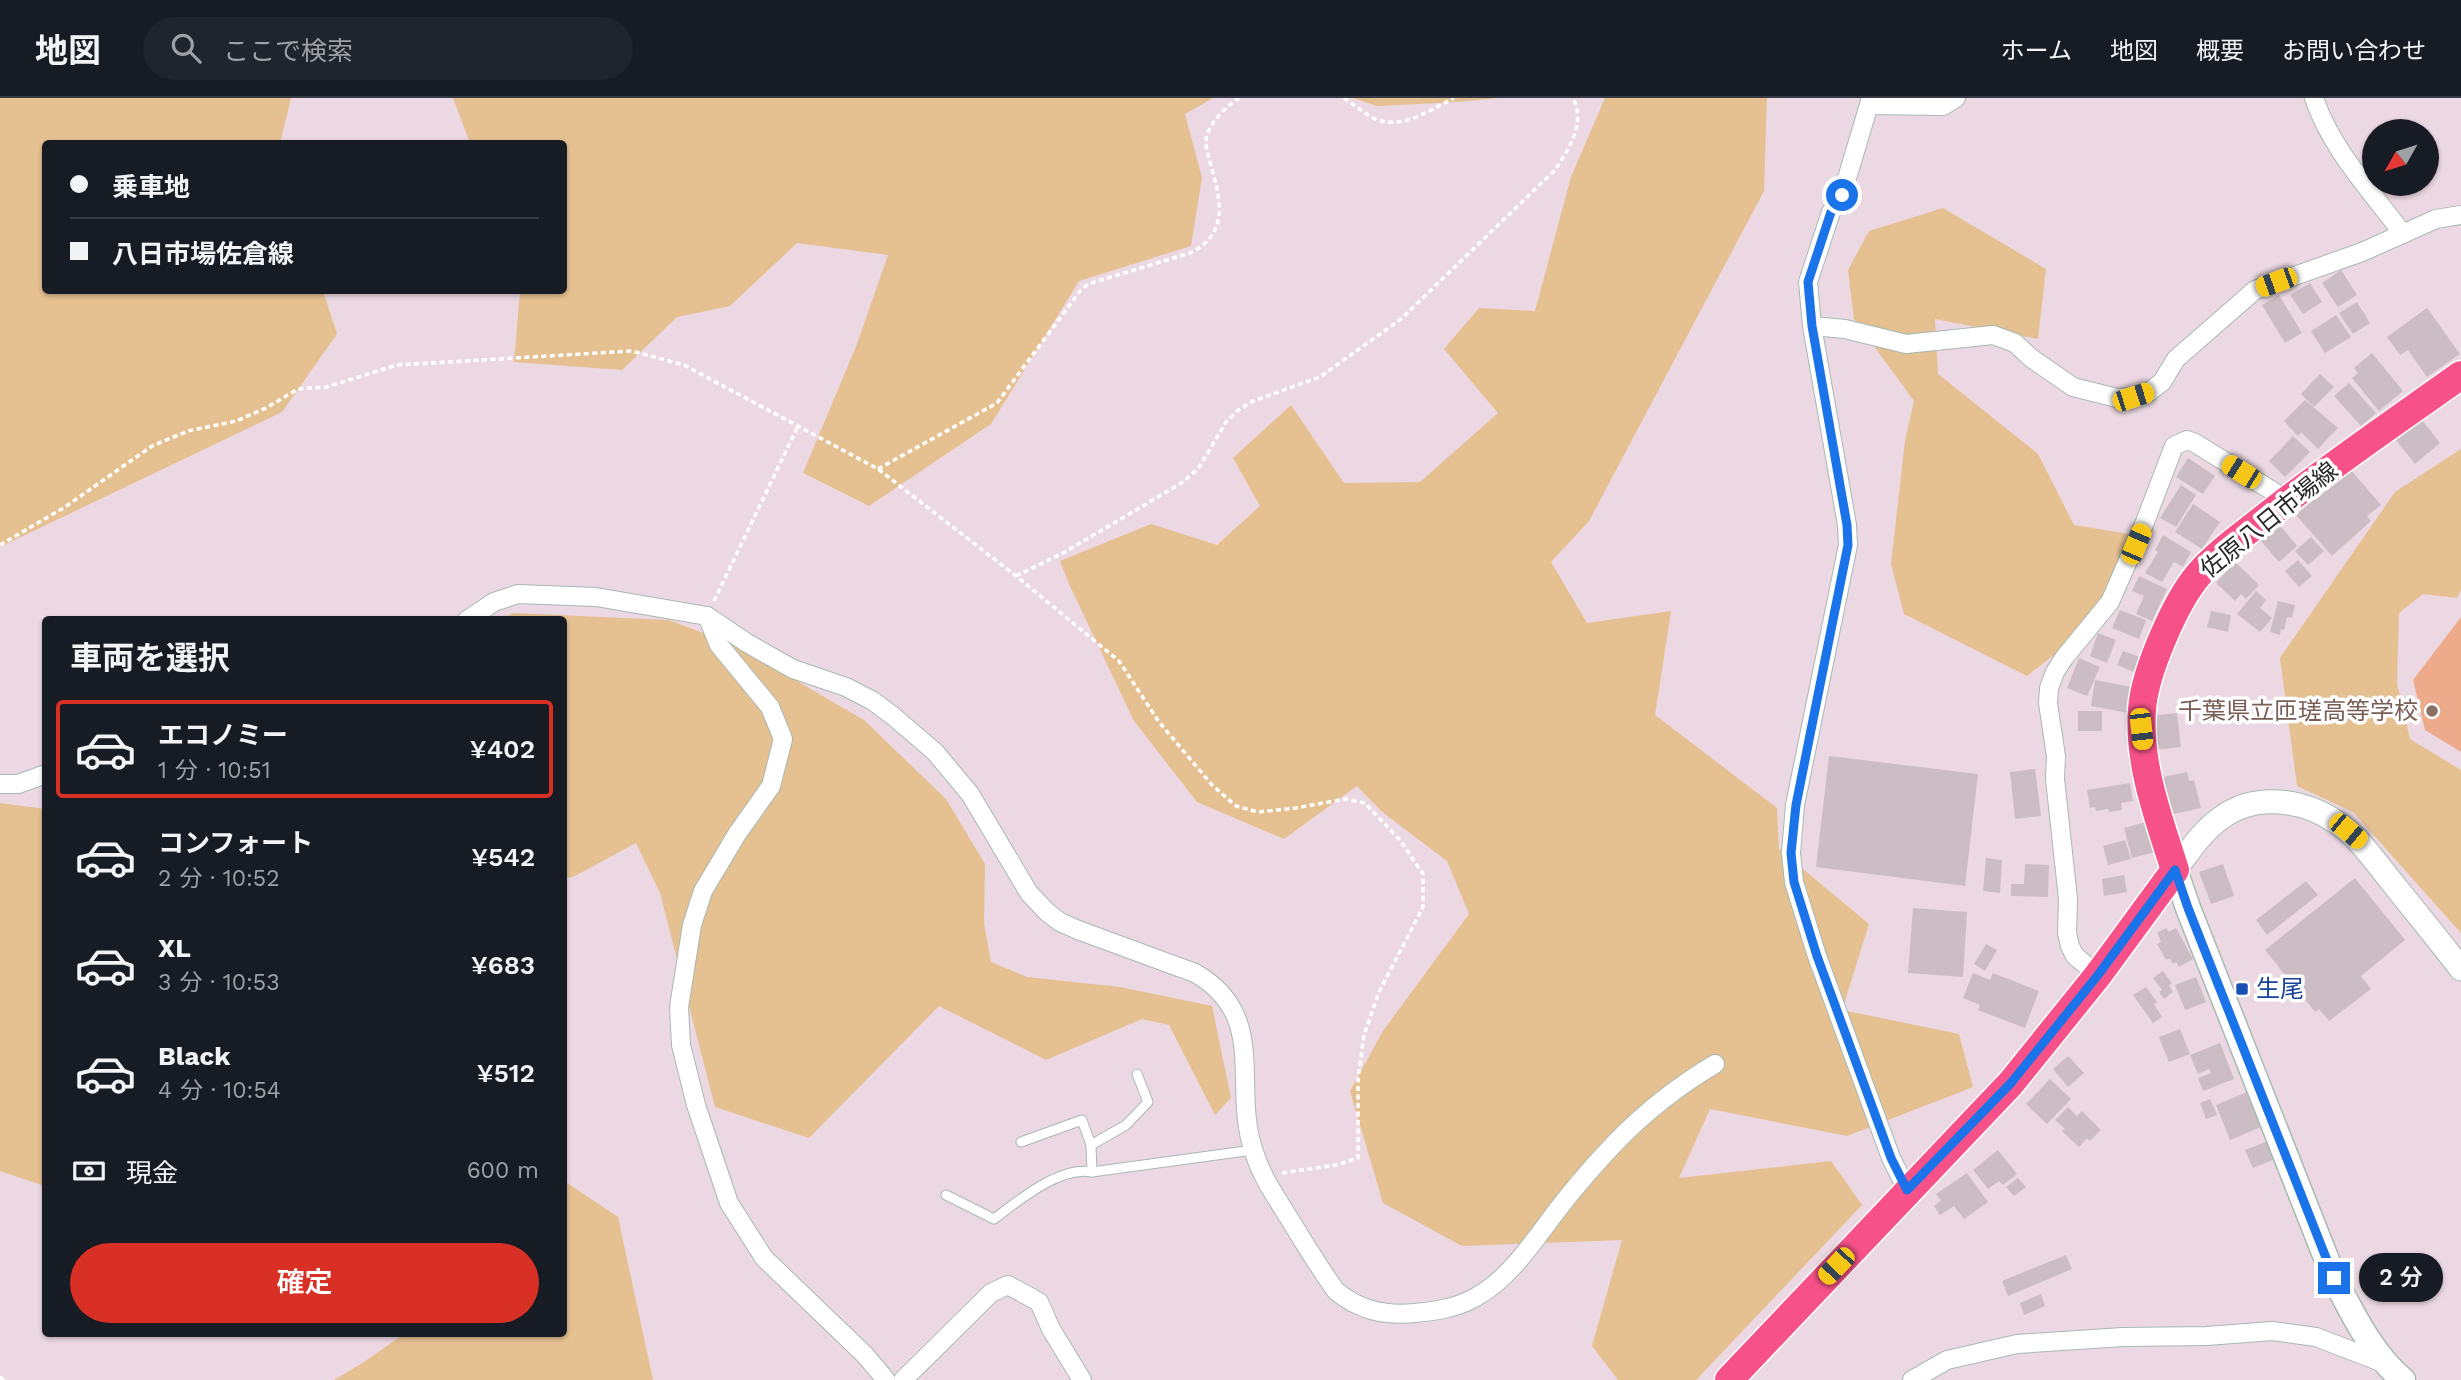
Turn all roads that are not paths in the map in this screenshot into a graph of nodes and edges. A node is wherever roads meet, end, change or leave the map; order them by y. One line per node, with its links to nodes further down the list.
1 (1956, 98): 3 (street)
2 (2314, 98): 5 (street)
3 (1870, 101): 6 (street)
4 (2461, 215): 5 (street)
5 (2403, 234): 6 (street)
6 (1812, 326): 22 (street)
7 (2461, 375): 8 (main road, 佐原八日市場線)
8 (2287, 500): 13 (main road, 佐原八日市場線); 15 (street)
9 (473, 616): 10 (street)
10 (707, 616): 20 (street); 25 (street)
11 (42, 775): 12 (street)
12 (0, 784)
13 (2175, 870): 14 (street); 15 (main road); 24 (main road)
14 (2461, 969)
15 (2098, 975): 22 (main road)
16 (1715, 1064): 20 (street)
17 (1137, 1074): 19 (lane)
18 (1021, 1142): 19 (lane)
19 (1091, 1145): 21 (lane)
20 (1252, 1150): 21 (lane)
21 (1092, 1172): 23 (lane)
22 (1907, 1190): 28 (main road)
23 (946, 1195)
24 (2394, 1372): 29 (street)
25 (886, 1380)
26 (903, 1380): 27 (street)
27 (1082, 1380)
28 (1729, 1380)
29 (1912, 1380)

